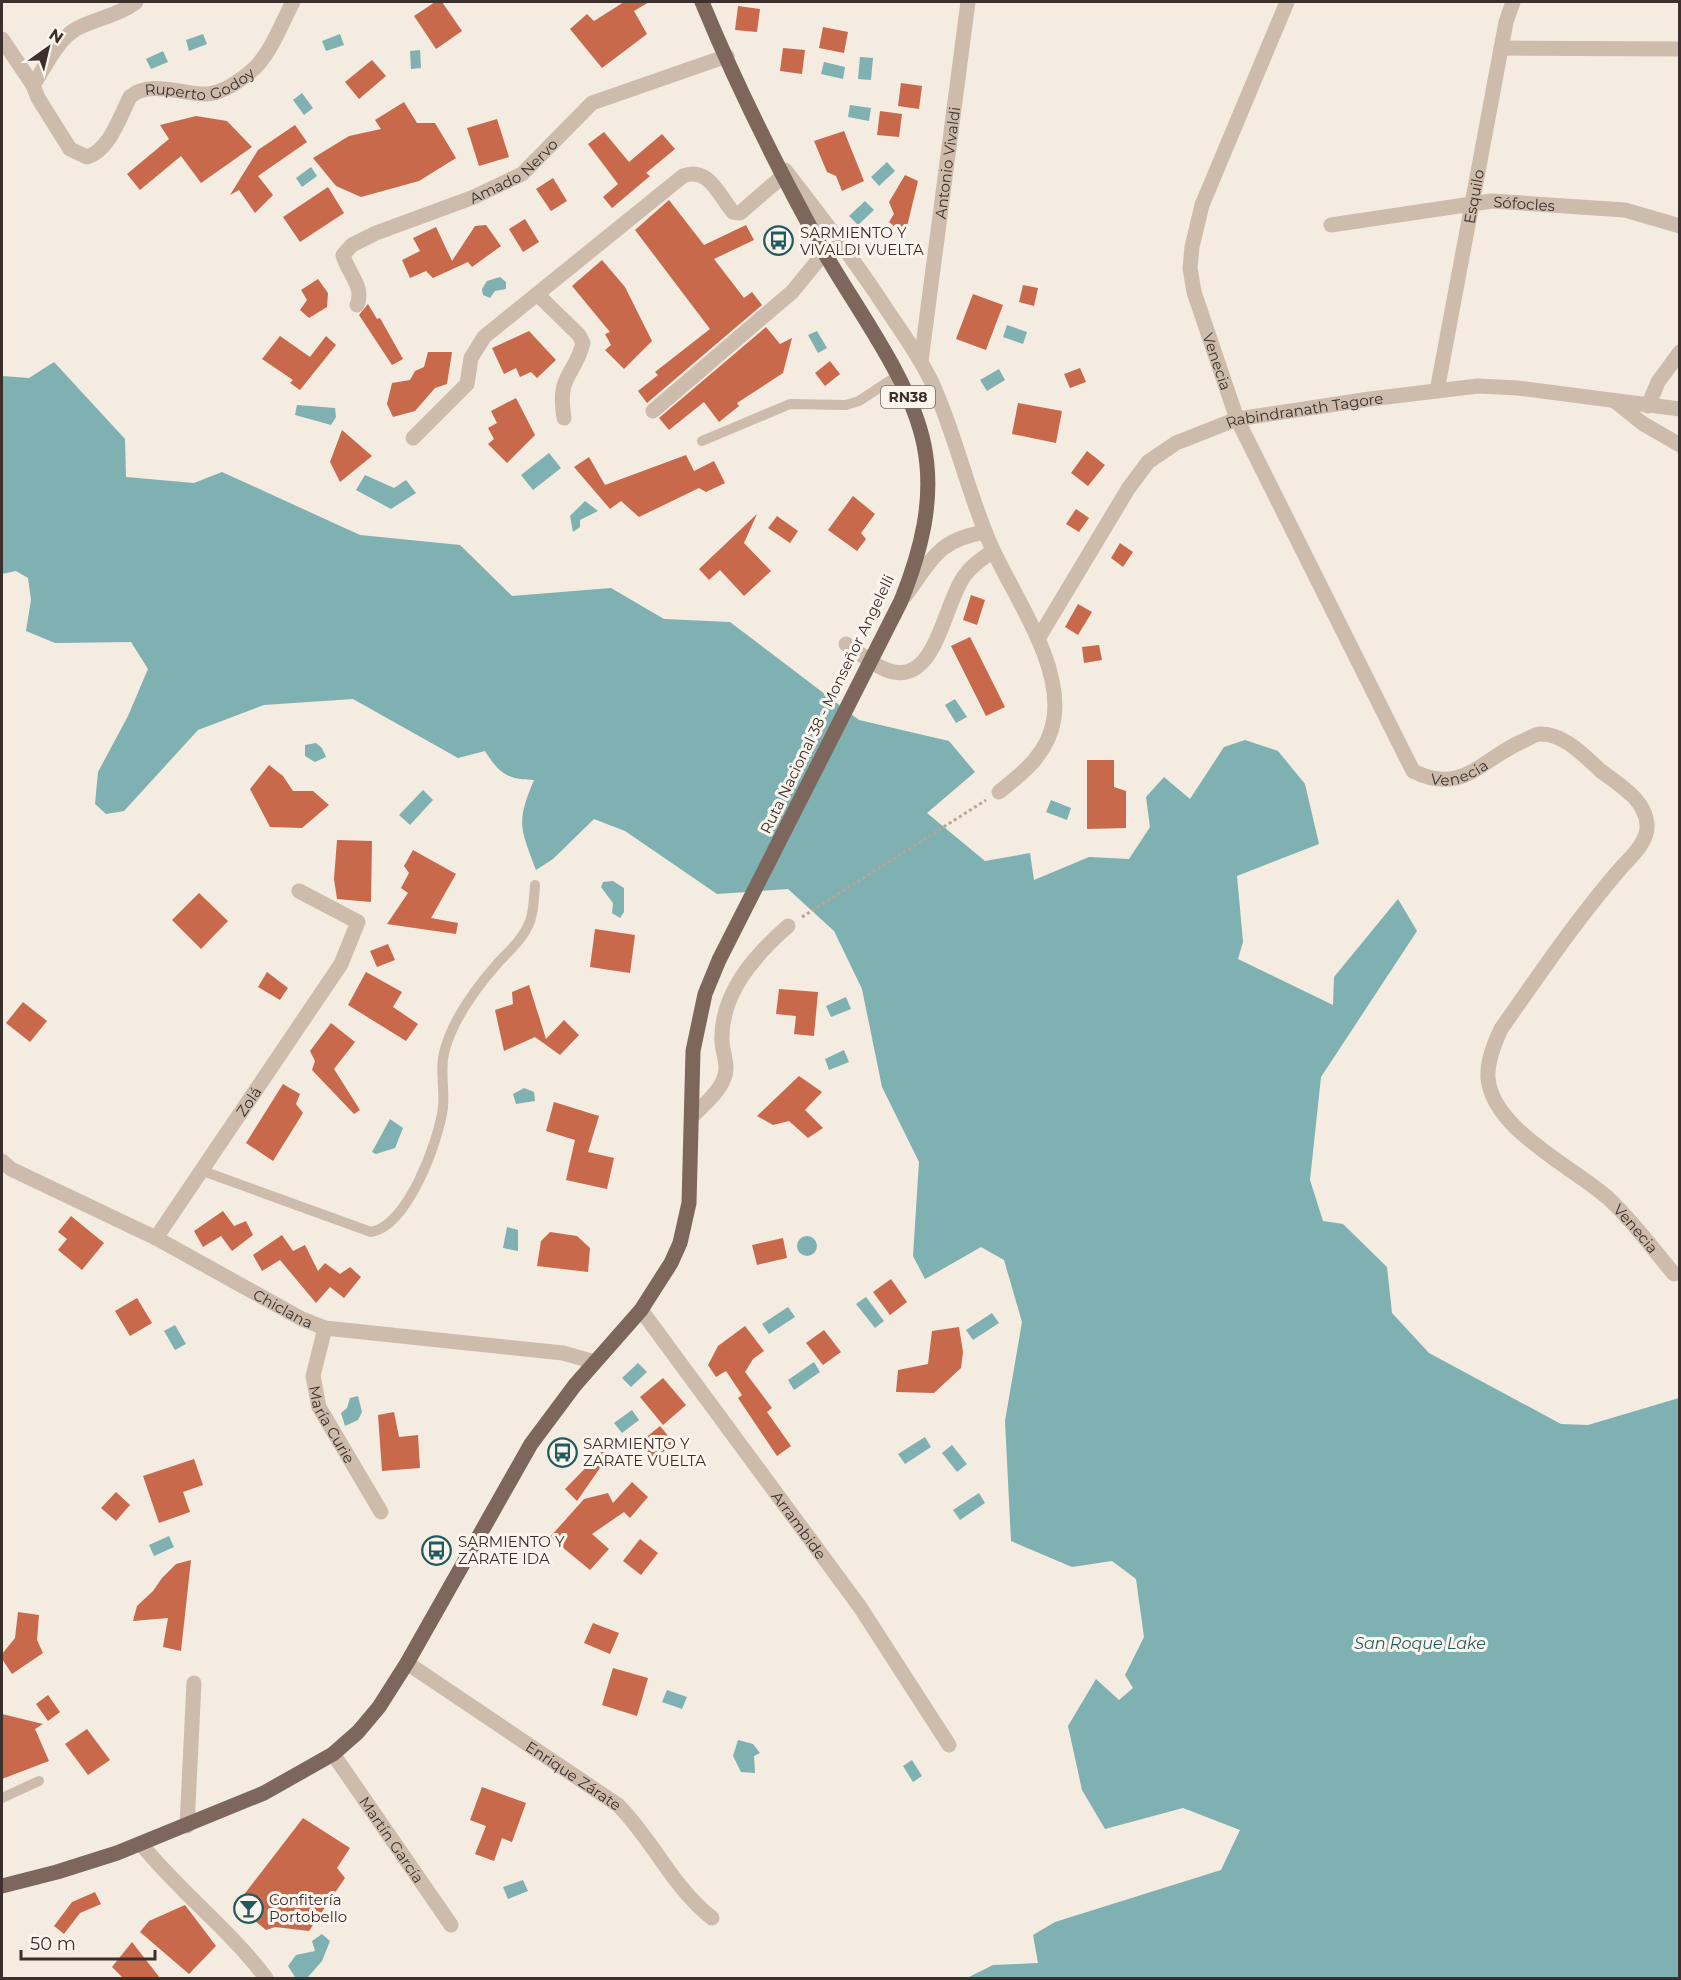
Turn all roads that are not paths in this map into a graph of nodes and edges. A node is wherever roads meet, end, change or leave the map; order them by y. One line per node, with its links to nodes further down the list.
1 (136, 2): 11 (street)
2 (293, 2): 11 (street, Ruperto Godoy)
3 (702, 2): 10 (main road, Ruta Nacional 38 - Monseñor Angelelli / RN38)
4 (968, 2): 21 (street, Antonio Vivaldi)
5 (1287, 2): 29 (street, Venecia)
6 (1512, 2): 8 (street, Esquilo)
7 (2, 39): 11 (street)
8 (1501, 48): 9 (street); 14 (street, Esquilo)
9 (1680, 49)
10 (727, 56): 12 (main road, Ruta Nacional 38 - Monseñor Angelelli / RN38); 19 (street, Amado Nervo)
11 (33, 85)
12 (777, 160): 13 (main road, Ruta Nacional 38 - Monseñor Angelelli / RN38); 21 (street)
13 (784, 175): 17 (main road, Ruta Nacional 38 - Monseñor Angelelli / RN38); 18 (street)
14 (1472, 203): 15 (street, Sófocles); 16 (street, Sófocles); 23 (street, Esquilo)
15 (1331, 225)
16 (1680, 226)
17 (825, 252): 22 (main road, Ruta Nacional 38 - Monseñor Angelelli / RN38); 27 (street)
18 (537, 294): 28 (street); 30 (street)
19 (357, 305)
20 (1680, 352): 25 (street)
21 (921, 361): 33 (street)
22 (897, 376): 31 (lane); 35 (main road, Ruta Nacional 38 - Monseñor Angelelli / RN38)
23 (1437, 391): 24 (street, Rabindranath Tagore); 29 (street, Rabindranath Tagore)
24 (1616, 402): 25 (street, Rabindranath Tagore); 32 (street)
25 (1648, 406): 26 (street, Rabindranath Tagore)
26 (1680, 409)
27 (653, 411)
28 (564, 418)
29 (1237, 418): 36 (street, Rabindranath Tagore); 46 (street, Venecia)
30 (413, 438)
31 (702, 441)
32 (1680, 445)
33 (985, 532): 34 (street); 35 (street)
34 (993, 551): 36 (street); 37 (street)
35 (901, 601): 42 (main road, Ruta Nacional 38 - Monseñor Angelelli / RN38)
36 (1038, 639): 38 (street)
37 (846, 644)
38 (999, 792)
39 (535, 885): 44 (lane)
40 (300, 891): 44 (street, Zolá)
41 (788, 926): 42 (street)
42 (692, 1117): 47 (main road, RN38)
43 (2, 1161): 45 (street, Chiclana)
44 (200, 1170): 45 (street, Zolá)
45 (156, 1238): 48 (street, Chiclana)
46 (1674, 1274)
47 (641, 1310): 49 (main road, RN38); 53 (street, Arrambide)
48 (325, 1328): 49 (street, Chiclana); 50 (street, María Curie)
49 (595, 1362): 51 (main road, RN38)
50 (381, 1512)
51 (407, 1663): 54 (main road, RN38); 60 (street, Enrique Zárate)
52 (194, 1683): 57 (street)
53 (949, 1744)
54 (333, 1754): 57 (main road, RN38); 61 (street, Martín García)
55 (39, 1781): 56 (lane)
56 (2, 1797)
57 (187, 1826): 58 (main road, RN38)
58 (141, 1844): 59 (main road, RN38); 62 (street)
59 (2, 1886)
60 (712, 1918)
61 (451, 1925)
62 (266, 1978)

